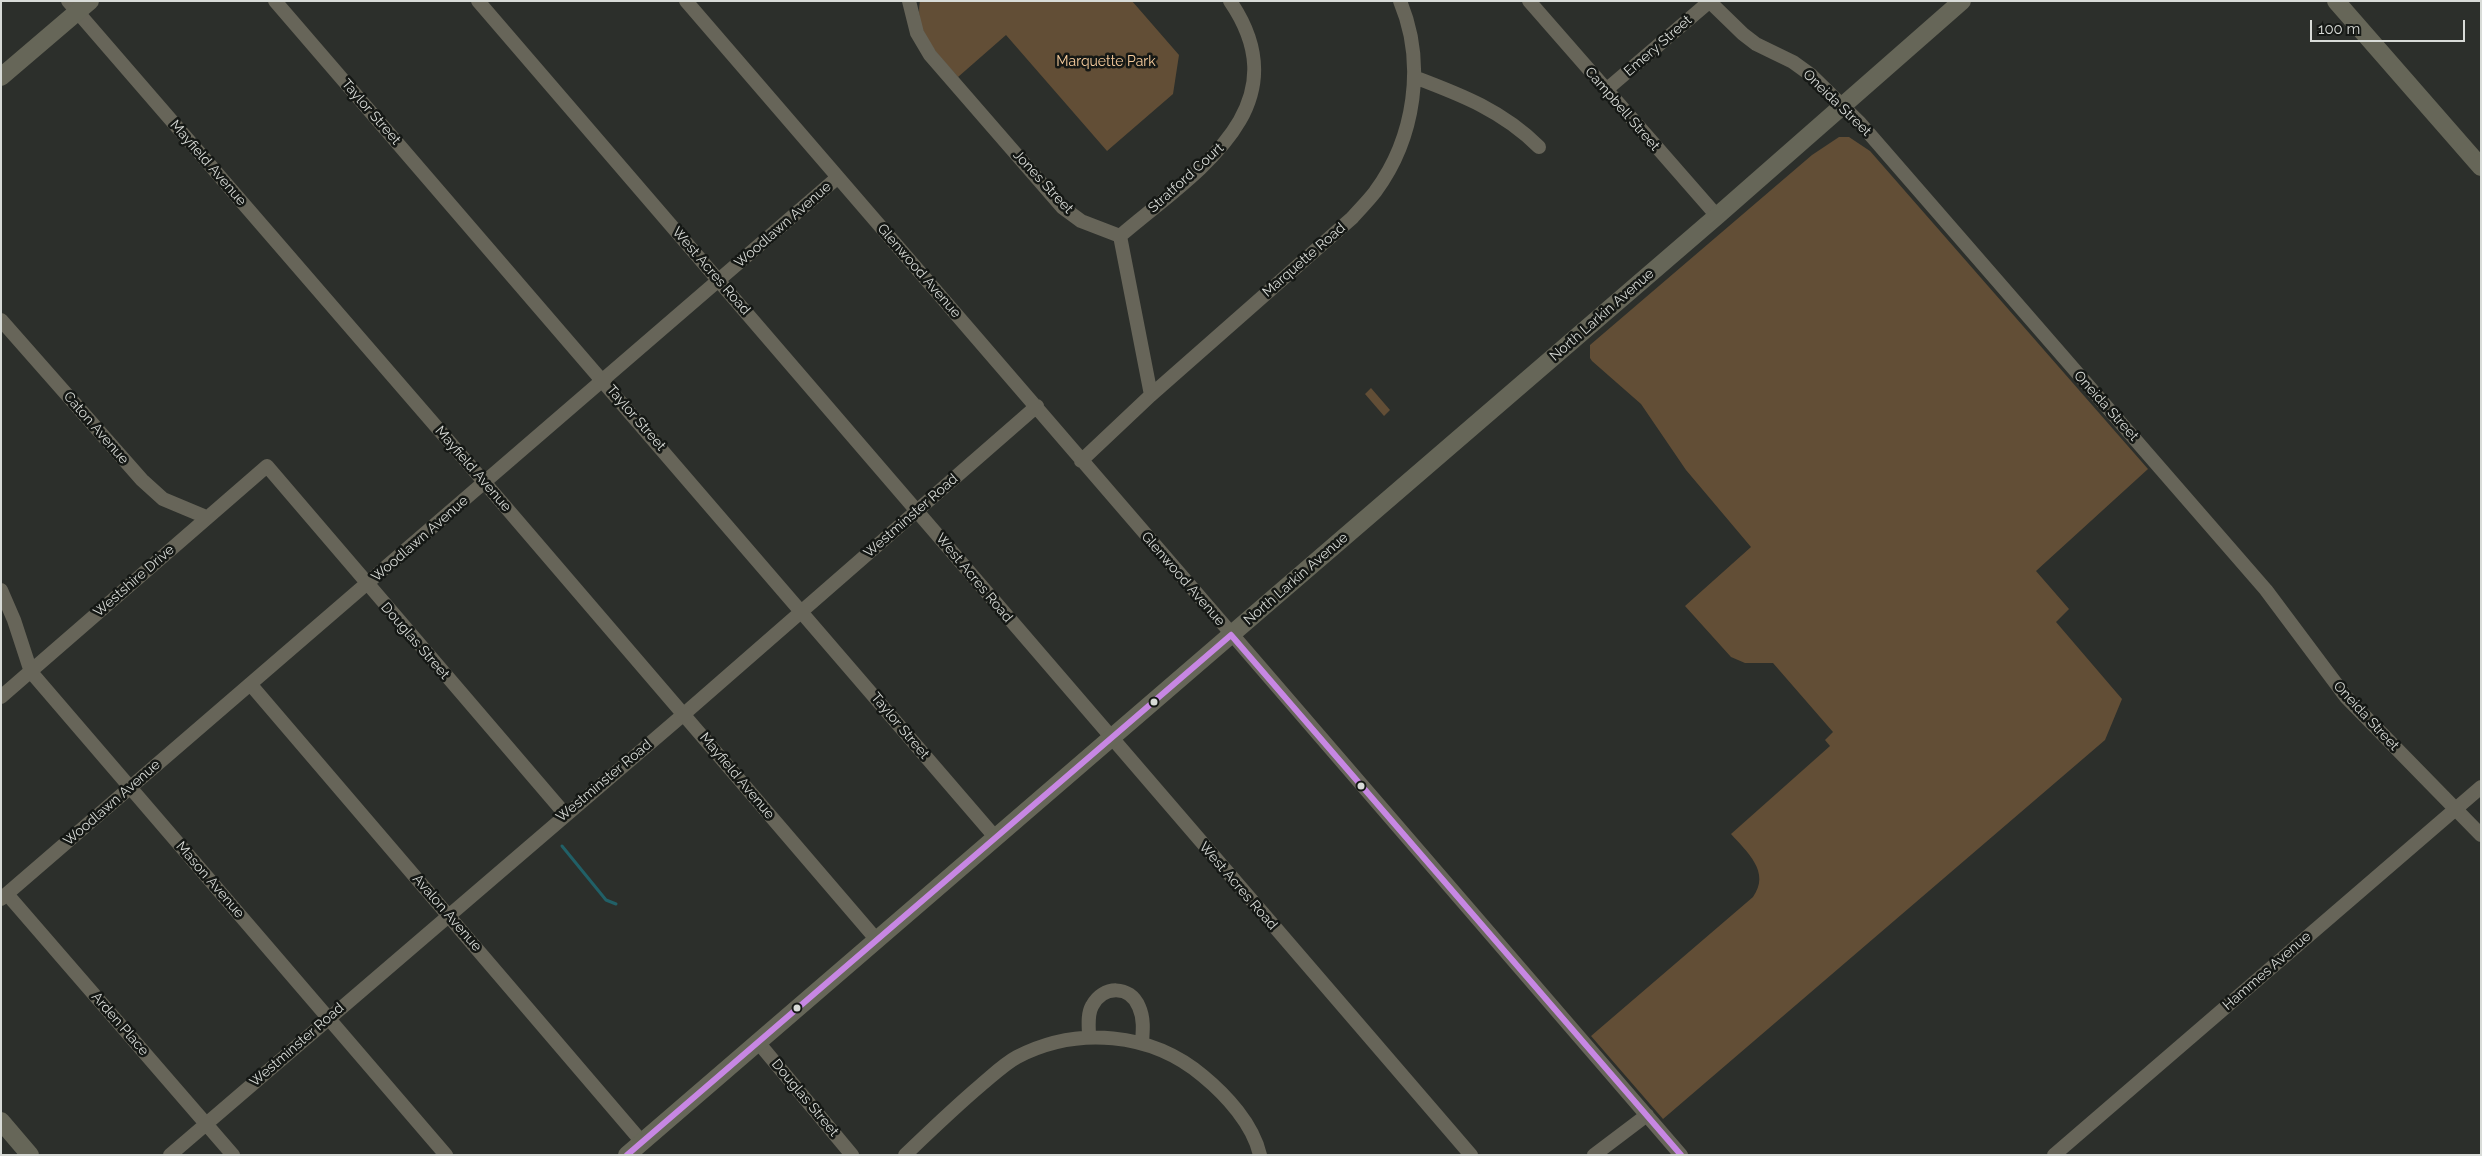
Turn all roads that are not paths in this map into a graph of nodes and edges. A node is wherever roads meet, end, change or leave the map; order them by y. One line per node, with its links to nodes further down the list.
1 (275, 1): 23 (street, Taylor Street)
2 (478, 1): 21 (street, West Acres Road)
3 (686, 1): 18 (street, Glenwood Avenue)
4 (909, 1): 20 (street, Jones Street)
5 (1230, 1): 20 (street, Stratford Court)
6 (1400, 1): 12 (street, Marquette Road)
7 (1529, 1): 14 (street, Campbell Street)
8 (1962, 1): 15 (main road, North Larkin Avenue)
9 (2336, 1): 17 (main road)
10 (1709, 2): 14 (street, Emery Street); 15 (street, Oneida Street)
11 (78, 5): 13 (main road); 28 (street, Mayfield Avenue)
12 (1414, 77): 16 (street); 24 (street, Marquette Road)
13 (1, 78)
14 (1606, 90): 19 (street, Campbell Street)
15 (1843, 106): 19 (main road, North Larkin Avenue); 42 (street, Oneida Street)
16 (1539, 147)
17 (2481, 168)
18 (837, 178): 21 (street, Woodlawn Avenue); 25 (street, Glenwood Avenue)
19 (1717, 216): 34 (main road, North Larkin Avenue)
20 (1120, 236): 24 (street)
21 (719, 280): 23 (street, Woodlawn Avenue); 29 (street, West Acres Road)
22 (1, 320): 30 (street, Caton Avenue)
23 (603, 380): 28 (street, Woodlawn Avenue); 33 (street, Taylor Street)
24 (1151, 395): 26 (street, Marquette Road)
25 (1037, 406): 26 (street, Glenwood Avenue); 29 (street, Westminster Road)
26 (1081, 461): 34 (street, Glenwood Avenue)
27 (267, 466): 30 (street, Westshire Drive); 31 (street, Douglas Street)
28 (485, 482): 31 (street, Woodlawn Avenue); 38 (street, Mayfield Avenue)
29 (918, 511): 33 (street, Westminster Road); 39 (street, West Acres Road)
30 (206, 517): 35 (street, Westshire Drive)
31 (367, 584): 36 (street, Woodlawn Avenue); 43 (street, Douglas Street)
32 (1, 590): 35 (street, Mason Avenue)
33 (801, 610): 38 (street, Westminster Road); 45 (street, Taylor Street)
34 (1231, 634): 39 (main road, North Larkin Avenue); 53 (street, Glenwood Avenue)
35 (31, 672): 37 (street, Westshire Drive); 41 (street, Mason Avenue)
36 (251, 685): 41 (street, Woodlawn Avenue); 47 (street, Avalon Avenue)
37 (1, 696)
38 (684, 714): 43 (street, Westminster Road); 48 (street, Mayfield Avenue)
39 (1109, 738): 45 (main road, North Larkin Avenue); 65 (street, West Acres Road)
40 (2481, 787): 42 (street, Hammes Avenue)
41 (130, 788): 46 (street, Woodlawn Avenue); 49 (street, Mason Avenue)
42 (2455, 810): 44 (street, Oneida Street); 68 (street, Hammes Avenue)
43 (564, 814): 47 (street, Westminster Road)
44 (2481, 835)
45 (995, 837): 48 (main road, North Larkin Avenue)
46 (4, 896): 54 (street, Arden Place)
47 (448, 915): 49 (street, Westminster Road); 56 (street, Avalon Avenue)
48 (876, 939): 51 (main road, North Larkin Avenue)
49 (329, 1018): 54 (street, Westminster Road); 60 (street, Mason Avenue)
50 (1089, 1037): 52 (street); 52 (street); 63 (street)
51 (757, 1041): 56 (main road, North Larkin Avenue); 62 (street, Douglas Street)
52 (1142, 1042): 64 (street)
53 (1647, 1115): 66 (street); 67 (street, Glenwood Avenue)
54 (206, 1124): 58 (street, Westminster Road); 59 (street, Arden Place)
55 (4, 1130): 57 (main road)
56 (642, 1142): 61 (main road, North Larkin Avenue)
57 (30, 1155)
58 (170, 1155)
59 (233, 1155)
60 (446, 1155)
61 (627, 1155)
62 (852, 1155)
63 (906, 1155)
64 (1260, 1155)
65 (1471, 1155)
66 (1594, 1155)
67 (1681, 1155)
68 (2054, 1155)

